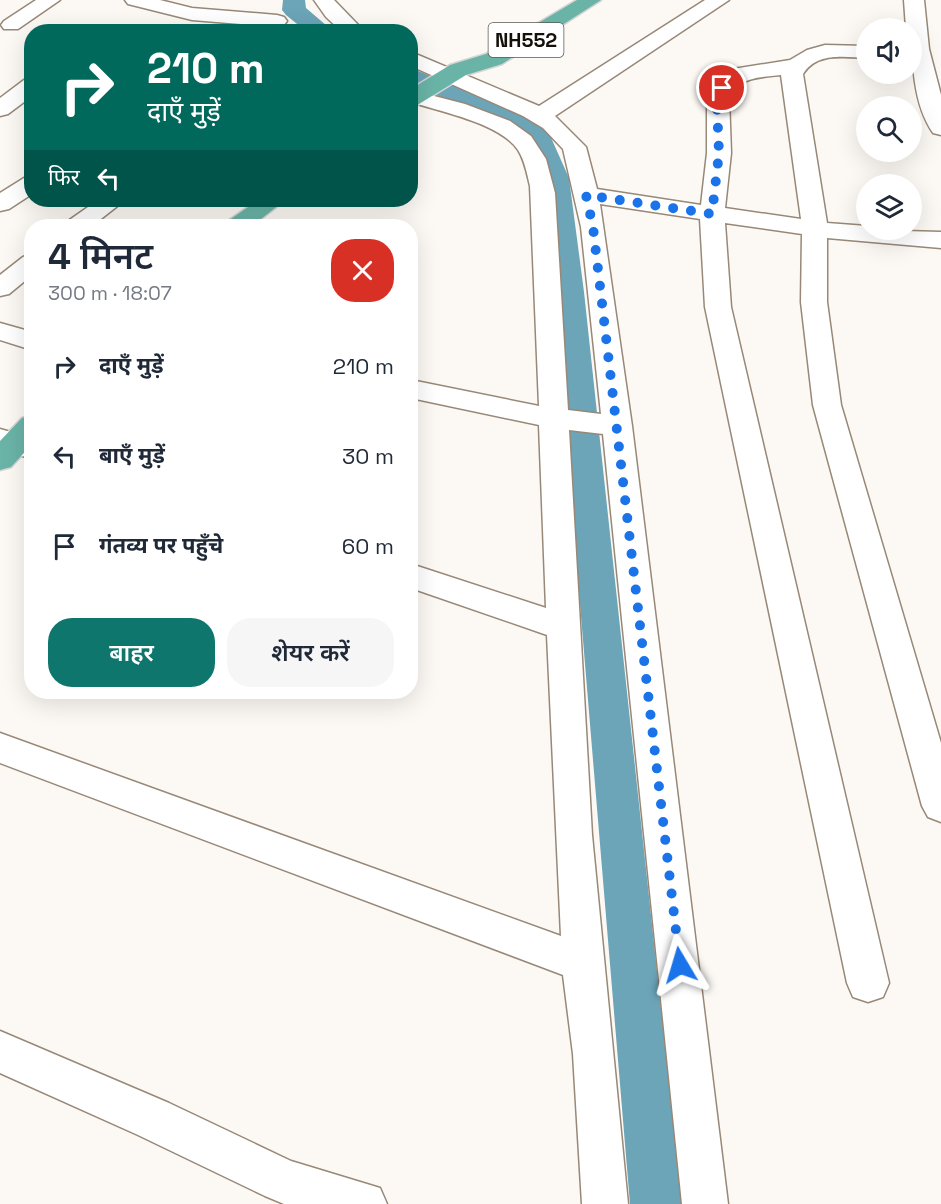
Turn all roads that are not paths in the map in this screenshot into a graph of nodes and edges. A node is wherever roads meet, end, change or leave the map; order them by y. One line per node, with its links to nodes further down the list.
1 (50, 0): 10 (street)
2 (135, 0): 11 (street)
3 (274, 0): 12 (street)
4 (324, 0): 13 (street)
5 (560, 0): 18 (highway, NH552)
6 (591, 0): 18 (highway, NH552)
7 (719, 0): 24 (street)
8 (914, 0): 9 (street)
9 (915, 18)
10 (5, 23): 14 (street)
11 (253, 24)
12 (275, 24)
13 (345, 24)
14 (24, 28)
15 (856, 52): 16 (street)
16 (812, 54): 31 (street); 34 (street)
17 (418, 61): 18 (street)
18 (452, 73): 21 (highway, NH552); 24 (street)
19 (922, 73): 25 (street)
20 (21, 91): 23 (street)
21 (418, 94)
22 (418, 96): 41 (street)
23 (0, 109)
24 (539, 116): 27 (street)
25 (941, 128)
26 (24, 188): 28 (street)
27 (586, 195): 31 (street); 42 (street)
28 (0, 204)
29 (103, 207): 32 (street)
30 (263, 207): 33 (highway)
31 (712, 214): 34 (street); 48 (street)
32 (87, 219)
33 (247, 219)
34 (815, 229): 35 (street); 46 (street)
35 (941, 240)
36 (24, 268): 37 (street)
37 (0, 288)
38 (0, 331): 39 (street)
39 (24, 339)
40 (418, 391): 41 (street)
41 (554, 419): 42 (street); 44 (street)
42 (616, 426): 52 (street)
43 (418, 578): 44 (street)
44 (563, 627): 47 (street)
45 (0, 748): 47 (street)
46 (941, 806)
47 (582, 963): 51 (street)
48 (868, 983)
49 (0, 1052): 50 (street)
50 (364, 1204)
51 (605, 1204)
52 (705, 1204)

